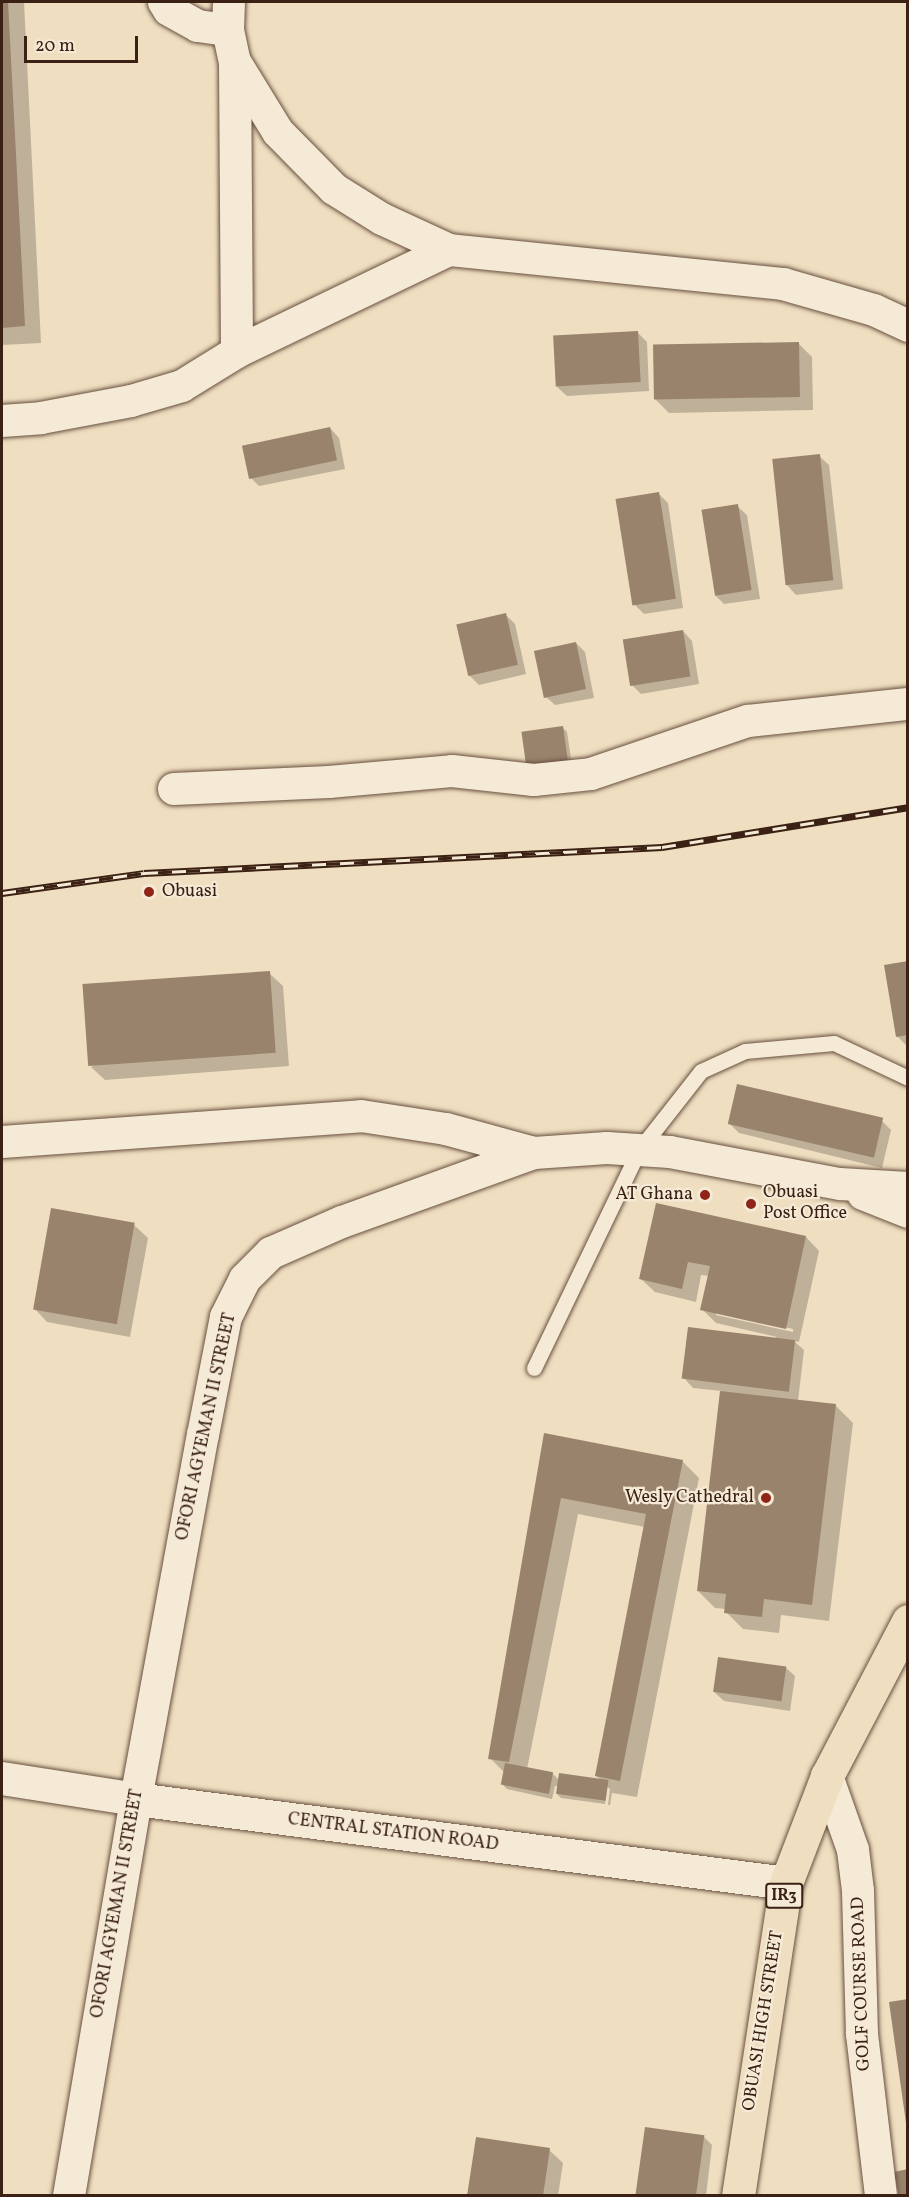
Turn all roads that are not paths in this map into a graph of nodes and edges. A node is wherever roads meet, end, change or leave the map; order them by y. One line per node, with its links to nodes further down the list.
1 (164, 2): 2 (street)
2 (229, 16): 3 (street)
3 (235, 62): 4 (street); 6 (street)
4 (449, 250): 5 (street); 6 (street)
5 (908, 326)
6 (237, 352): 7 (street)
7 (2, 421)
8 (908, 704): 9 (street)
9 (174, 789)
10 (908, 1078): 12 (lane)
11 (2, 1142): 13 (street)
12 (639, 1150): 13 (street, OFORI AGYEMAN II STREET); 14 (street, OFORI AGYEMAN II STREET); 17 (lane)
13 (534, 1153): 21 (street, OFORI AGYEMAN II STREET)
14 (840, 1184): 15 (street, OFORI AGYEMAN II STREET); 16 (street, OFORI AGYEMAN II STREET)
15 (908, 1188)
16 (908, 1212)
17 (534, 1368)
18 (908, 1621): 19 (main road, OBUASI HIGH STREET / IR3)
19 (827, 1776): 22 (main road, OBUASI HIGH STREET / IR3); 25 (street, GOLF COURSE ROAD)
20 (2, 1778): 21 (street, CENTRAL STATION ROAD)
21 (136, 1799): 22 (street, CENTRAL STATION ROAD); 23 (street, OFORI AGYEMAN II STREET)
22 (786, 1883): 24 (main road, OBUASI HIGH STREET / IR3)
23 (69, 2196)
24 (738, 2196)
25 (881, 2196)

